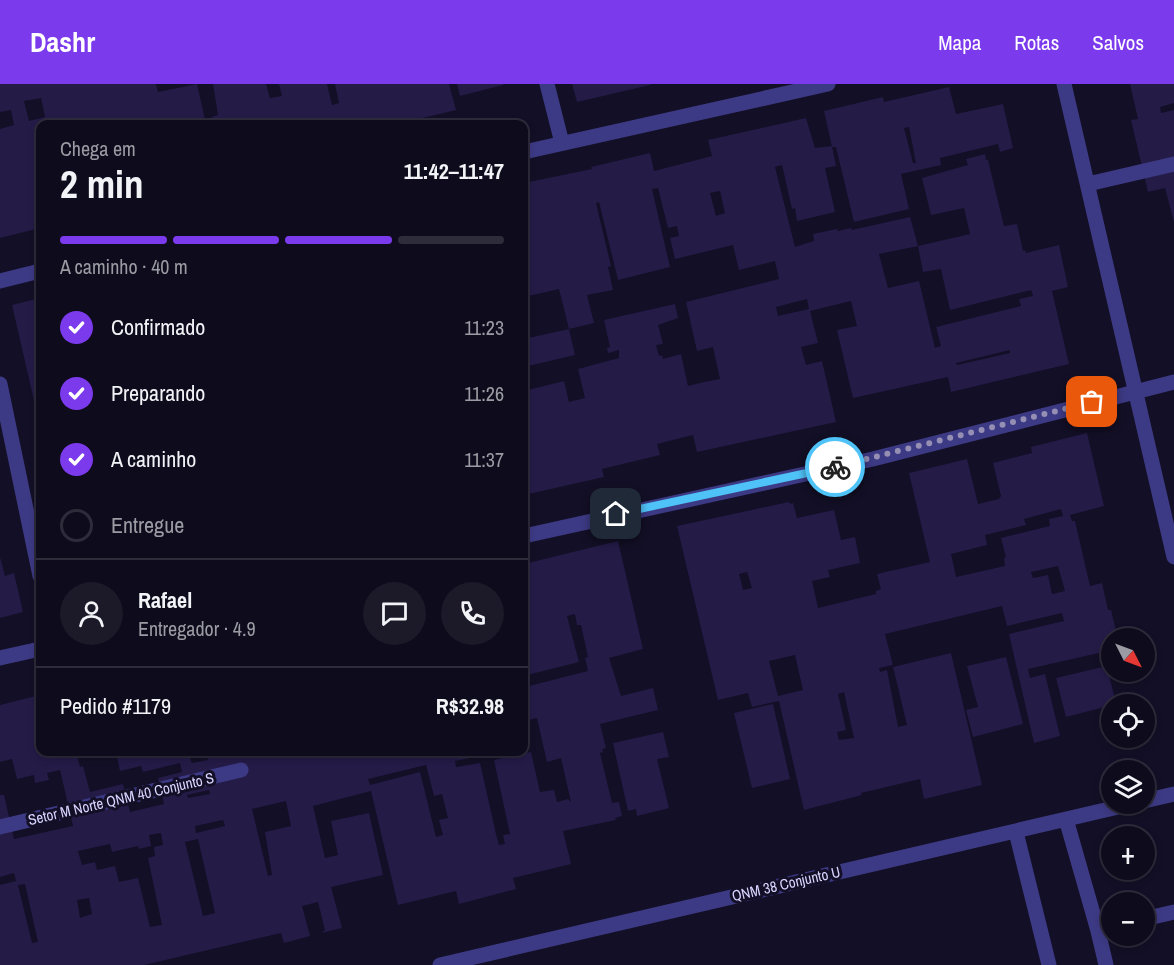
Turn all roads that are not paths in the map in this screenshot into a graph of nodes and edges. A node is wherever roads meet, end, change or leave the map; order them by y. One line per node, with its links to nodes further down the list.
1 (547, 84): 4 (street)
2 (828, 84): 4 (street)
3 (1064, 84): 7 (street)
4 (562, 143): 5 (street)
5 (528, 151)
6 (1174, 164): 7 (street)
7 (1088, 184): 12 (street)
8 (36, 272): 9 (street)
9 (0, 280)
10 (1174, 382): 12 (street)
11 (0, 384): 14 (street)
12 (1136, 391): 13 (street); 15 (street)
13 (528, 535)
14 (36, 557)
15 (1174, 557)
16 (36, 650): 17 (street)
17 (0, 658)
18 (242, 770): 23 (street, Setor M Norte QNM 40 Conjunto S)
19 (1174, 794): 20 (street)
20 (1155, 798)
21 (1101, 811): 22 (street, QNM 38 Conjunto U)
22 (1066, 819): 24 (street, QNM 38 Conjunto U); 27 (street)
23 (0, 827)
24 (1016, 832): 29 (street, QNM 38 Conjunto U); 30 (street)
25 (1174, 912): 26 (street)
26 (1155, 916)
27 (1101, 918)
28 (1105, 946): 31 (street)
29 (440, 965)
30 (1048, 965)
31 (1106, 965)

